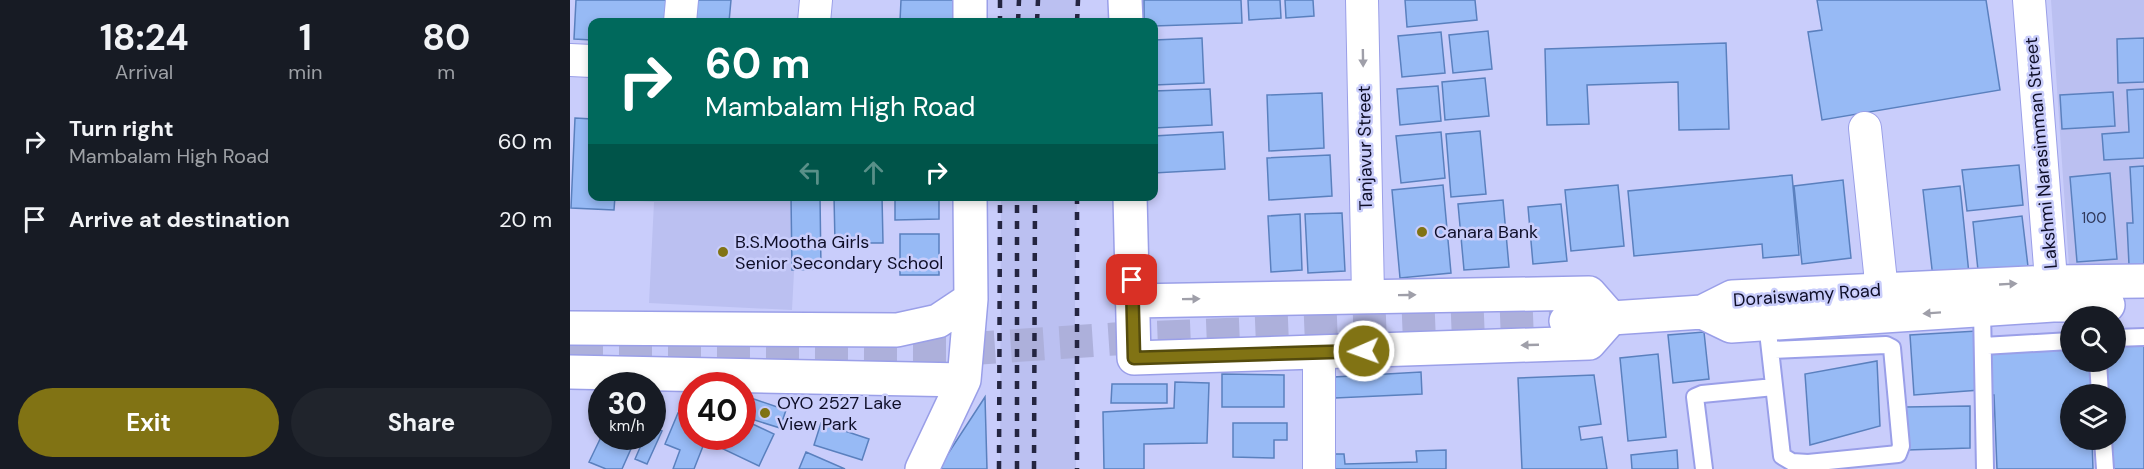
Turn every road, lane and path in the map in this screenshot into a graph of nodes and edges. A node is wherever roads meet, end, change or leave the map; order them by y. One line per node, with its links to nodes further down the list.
1 (682, 0): 7 (street)
2 (816, 0): 8 (street)
3 (970, 0): 9 (street)
4 (1125, 0): 10 (street)
5 (1362, 0): 19 (street, Tanjavur Street, one-way to 19)
6 (2029, 0): 18 (street, Lakshmi Narasimman Street)
7 (680, 18)
8 (814, 18)
9 (970, 18)
10 (1126, 18)
11 (570, 60): 12 (street)
12 (588, 61)
13 (1864, 128): 17 (street)
14 (970, 201): 20 (street)
15 (1130, 201): 21 (street)
16 (2144, 281): 18 (street, Doraiswamy Road)
17 (1884, 290): 18 (street, Doraiswamy Road, one-way to 18); 26 (street, Doraiswamy Road)
18 (2052, 294): 23 (street, Doraiswamy Road); 25 (street, Doraiswamy Road)
19 (1368, 295): 21 (street, one-way to 19); 27 (street, one-way to 27)
20 (971, 299): 29 (street); 37 (street)
21 (1132, 301): 35 (street)
22 (2144, 304): 24 (street, Doraiswamy Road)
23 (2082, 306)
24 (2126, 307)
25 (1982, 310): 30 (street, Doraiswamy Road, one-way to 30); 34 (lane)
26 (1702, 312): 27 (street); 30 (street, Doraiswamy Road)
27 (1611, 318): 28 (street); 35 (street, one-way to 35)
28 (1566, 321)
29 (570, 328)
30 (1768, 337): 38 (lane); 40 (lane)
31 (2144, 337): 32 (lane)
32 (2126, 338)
33 (2060, 342): 34 (lane)
34 (1983, 346): 44 (lane)
35 (1319, 352): 42 (street)
36 (570, 372): 37 (street)
37 (964, 380): 41 (street)
38 (1774, 387): 40 (lane); 43 (lane)
39 (2104, 450): 45 (lane)
40 (1782, 463)
41 (922, 469)
42 (1319, 469)
43 (1704, 469)
44 (1985, 469)
45 (2105, 469)

